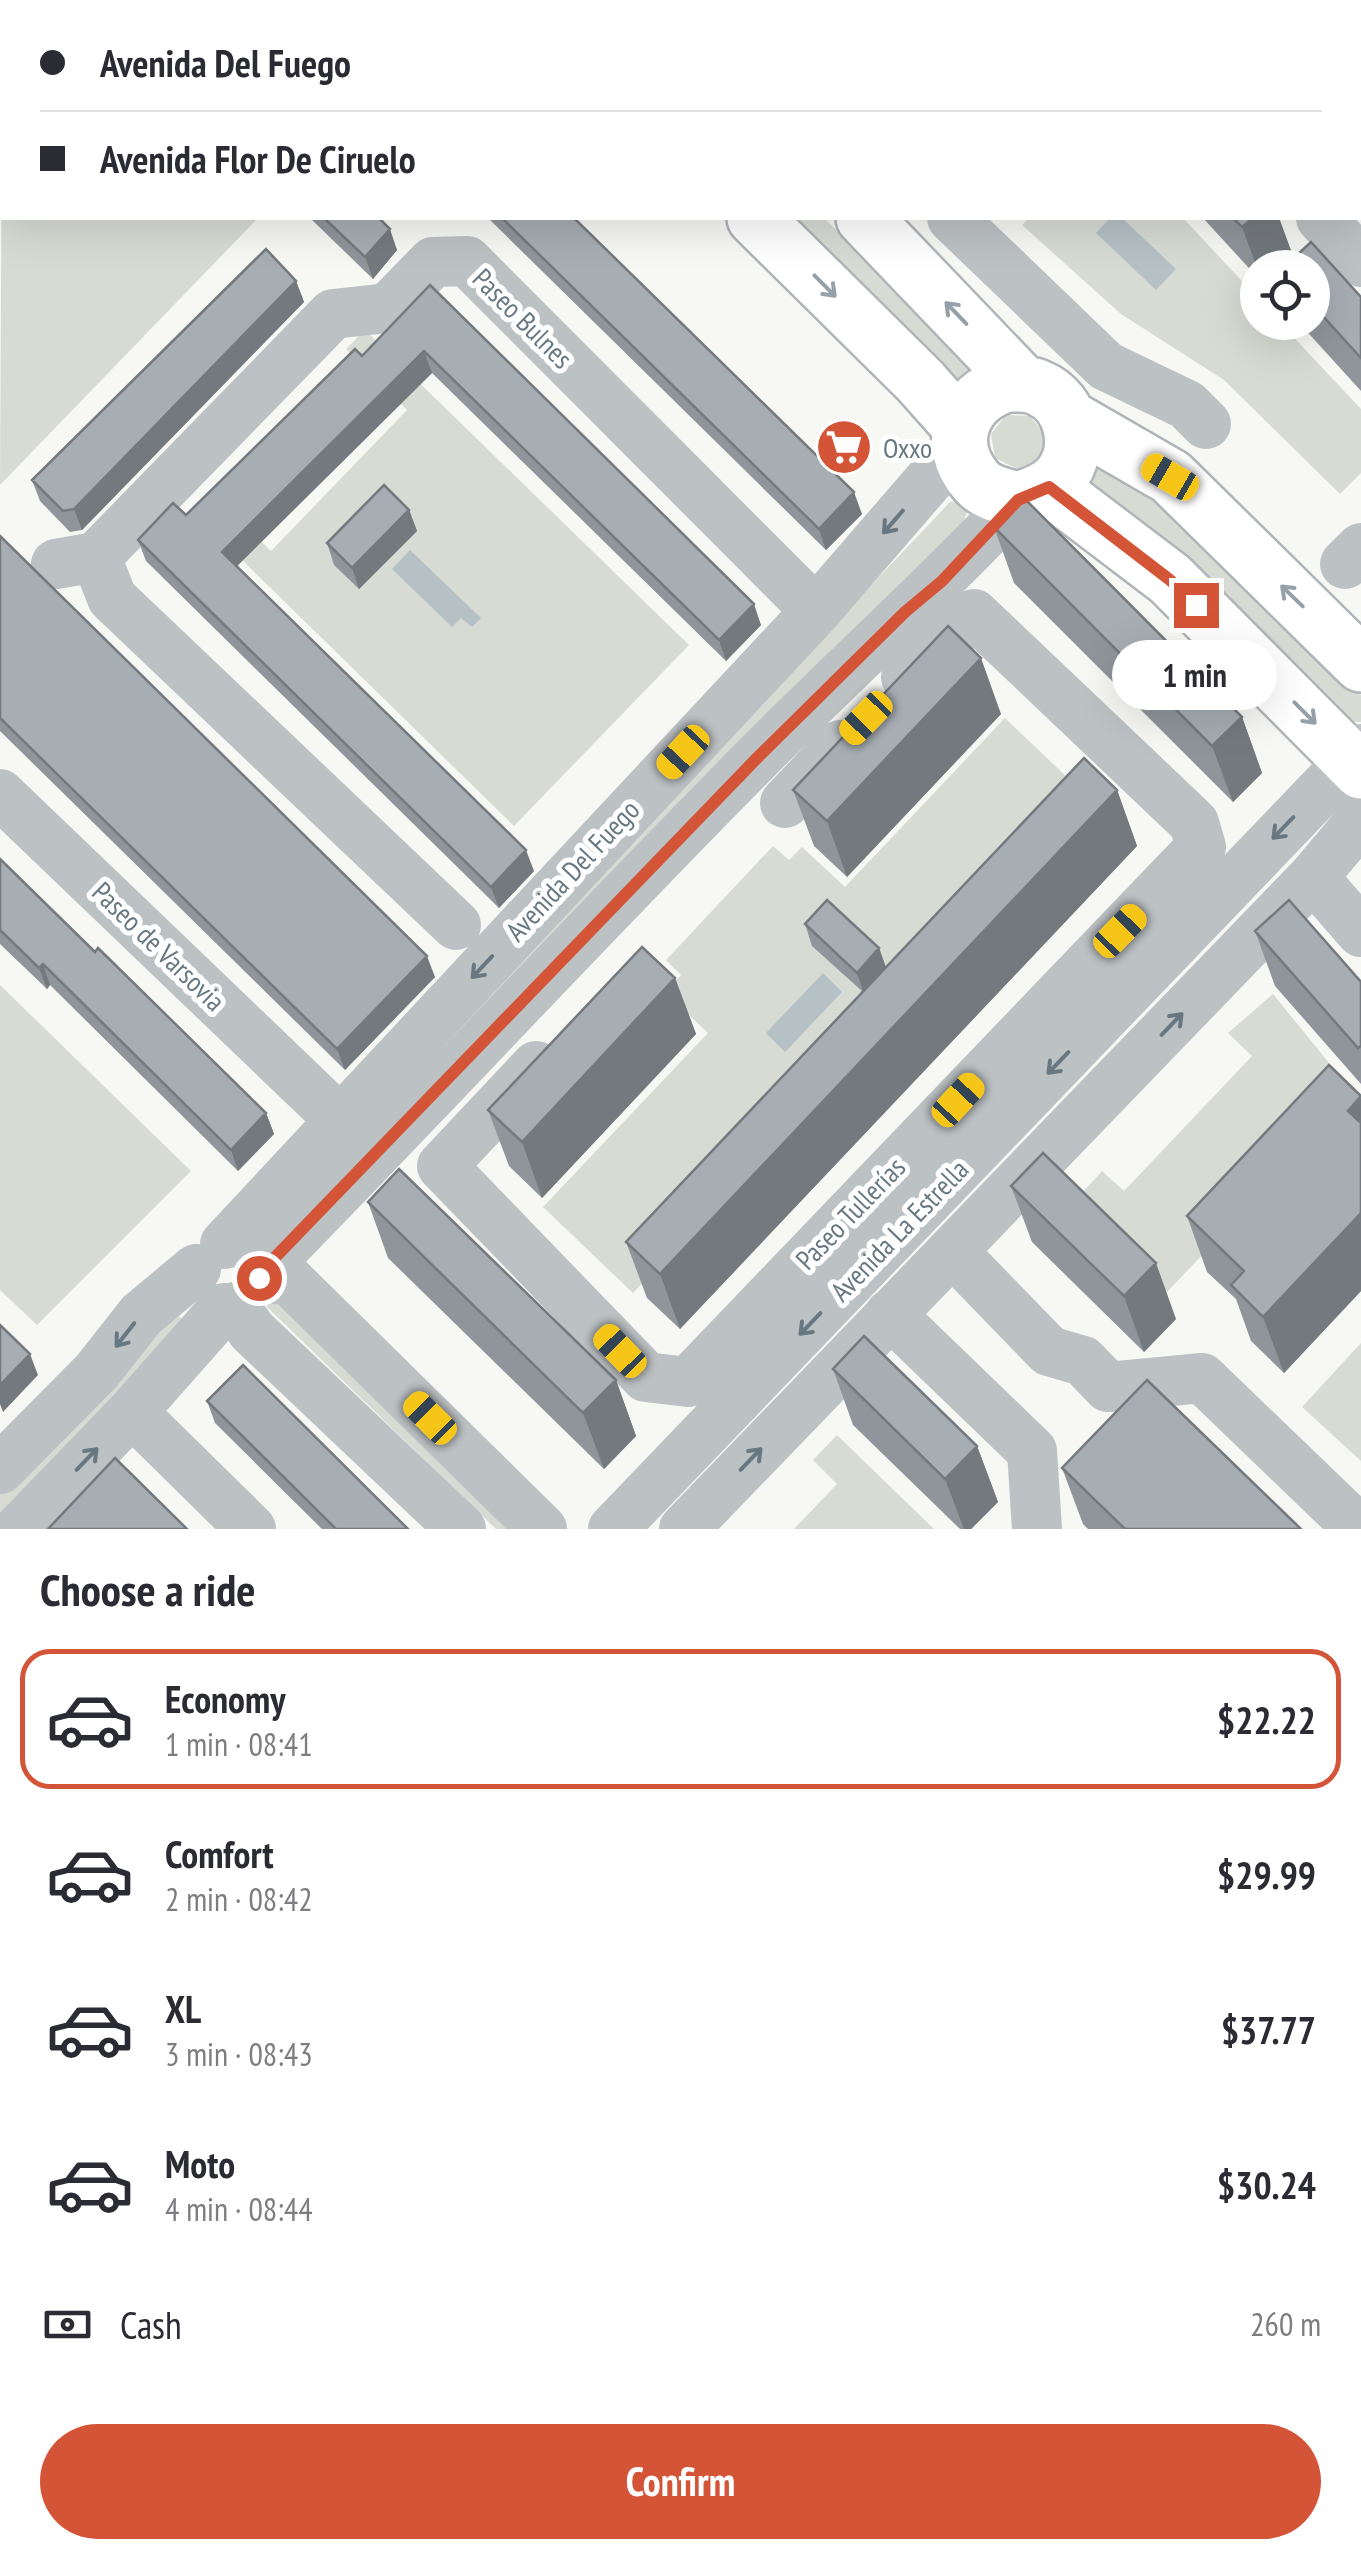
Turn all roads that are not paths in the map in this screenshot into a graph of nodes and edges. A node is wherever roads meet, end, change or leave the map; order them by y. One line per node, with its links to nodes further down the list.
1 (757, 220): 9 (main road, one-way to 9)
2 (866, 220): 6 (main road, one-way to 2)
3 (954, 220): 8 (street)
4 (1323, 220): 5 (street)
5 (1361, 262)
6 (1024, 384): 7 (main road); 9 (main road)
7 (1069, 418): 10 (main road); 13 (main road, one-way to 7)
8 (1206, 424)
9 (958, 437): 10 (main road); 12 (street, Avenida Del Fuego, one-way to 12)
10 (1034, 494): 11 (street, Avenida Del Fuego); 14 (main road, one-way to 14)
11 (960, 600): 16 (street); 20 (street, Paseo Tullerías); 23 (street, Avenida Del Fuego)
12 (808, 604): 19 (street, Paseo Bulnes); 21 (street, Avenida Del Fuego, one-way to 21)
13 (1361, 664)
14 (1357, 759): 27 (street, Avenida La Estrella, one-way to 27)
15 (0, 794): 21 (street, Paseo de Varsovia)
16 (785, 803)
17 (1361, 820): 18 (street, Avenida La Estrella)
18 (1338, 905): 22 (street, Avenida La Estrella, one-way to 18)
19 (456, 925)
20 (573, 1028)
21 (329, 1109): 23 (street, Avenida Del Fuego)
22 (962, 1262): 24 (street, Avenida La Estrella); 34 (street)
23 (233, 1280): 25 (street, Avenida Del Fuego); 26 (street, Avenida Del Fuego, one-way to 26); 30 (street); 31 (street)
24 (901, 1325): 32 (street, Avenida La Estrella, one-way to 24); 33 (street)
25 (142, 1422): 28 (street, Avenida Del Fuego, one-way to 25); 29 (street)
26 (0, 1469)
27 (617, 1528)
28 (20, 1529)
29 (251, 1529)
30 (462, 1529)
31 (542, 1529)
32 (684, 1529)
33 (1037, 1529)
34 (1358, 1529)

